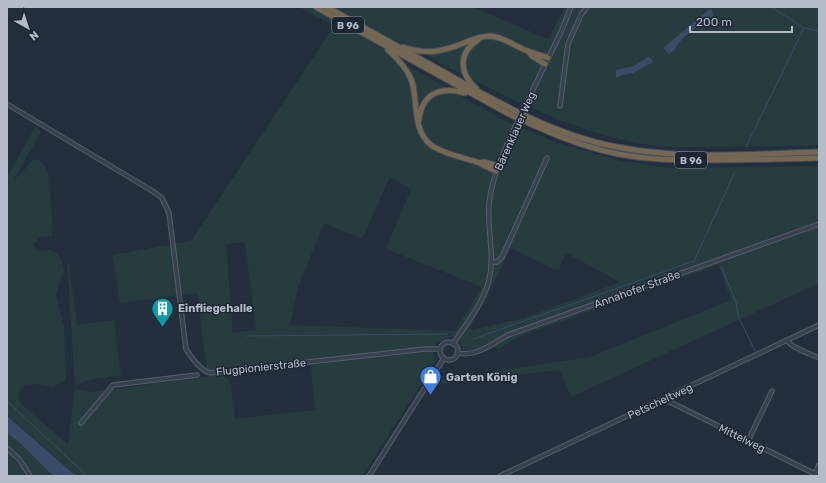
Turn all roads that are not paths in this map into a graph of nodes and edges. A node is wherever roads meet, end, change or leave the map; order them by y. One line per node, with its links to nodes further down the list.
1 (316, 7): 7 (highway, B 96)
2 (327, 7): 6 (highway, B 96)
3 (571, 7): 9 (street, Bärenklauer Weg)
4 (587, 7): 14 (street)
5 (483, 37): 6 (highway); 8 (highway); 11 (highway)
6 (389, 42): 11 (highway, B 96)
7 (380, 43): 12 (highway, B 96); 15 (highway)
8 (529, 52): 9 (highway); 10 (highway)
9 (548, 58): 10 (street, Bärenklauer Weg)
10 (546, 64): 19 (street, Bärenklauer Weg, bridge)
11 (484, 95): 16 (highway, B 96)
12 (475, 96): 15 (highway); 18 (highway, B 96)
13 (7, 104): 25 (street, Flugpionierstraße)
14 (560, 106)
15 (418, 123): 19 (highway)
16 (819, 152)
17 (547, 158): 21 (street)
18 (819, 158)
19 (497, 168): 21 (street, Bärenklauer Weg)
20 (819, 224): 26 (street, Annahofer Straße)
21 (492, 262): 24 (street, Bärenklauer Weg)
22 (819, 325): 23 (street, Petscheltweg)
23 (787, 340): 28 (street); 31 (street, Petscheltweg)
24 (454, 344): 25 (street); 26 (street)
25 (440, 349): 27 (street)
26 (457, 354): 27 (street)
27 (444, 358): 38 (street)
28 (819, 358)
29 (197, 375): 32 (street)
30 (772, 391): 33 (street)
31 (668, 397): 33 (street, Mittelweg); 39 (street, Petscheltweg)
32 (81, 423)
33 (748, 441): 36 (street, Mittelweg)
34 (7, 448): 37 (street)
35 (819, 465): 36 (street)
36 (816, 475)
37 (30, 476)
38 (369, 476)
39 (502, 476)

